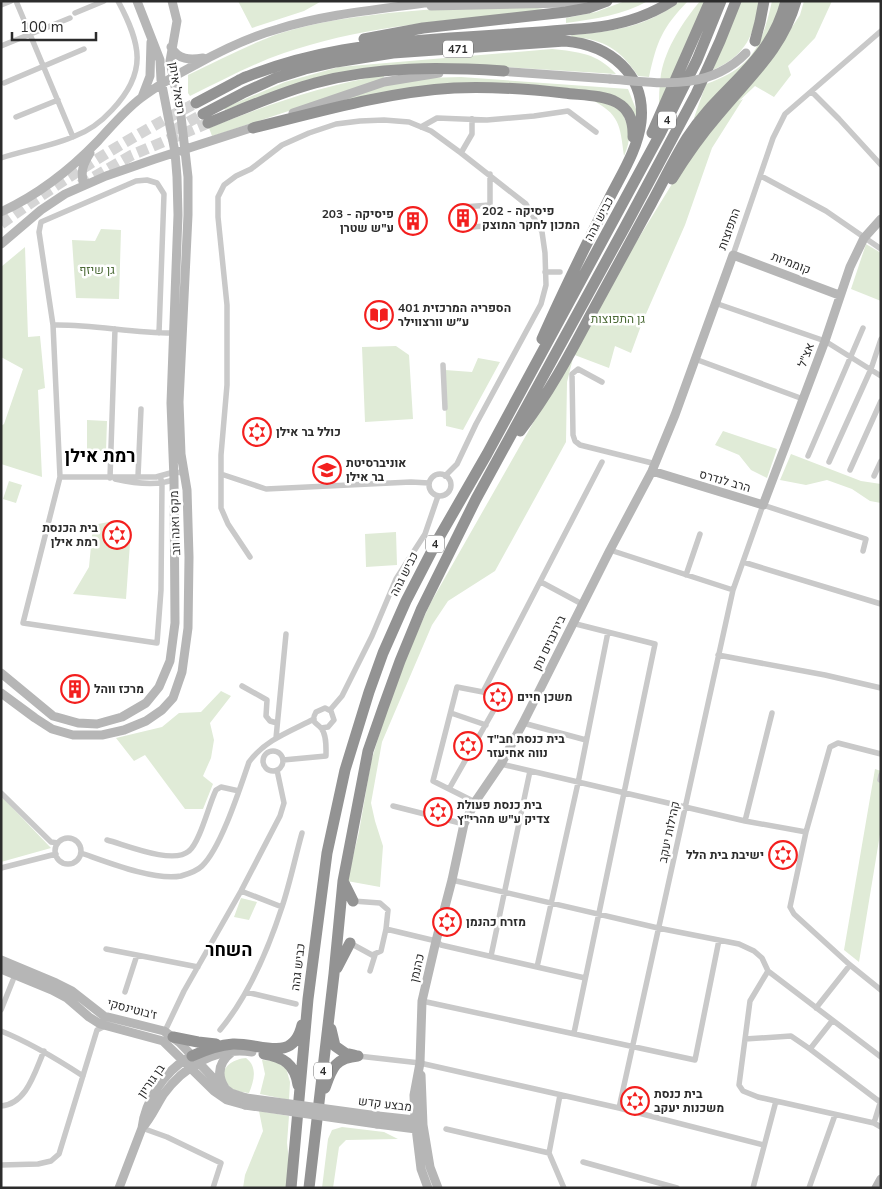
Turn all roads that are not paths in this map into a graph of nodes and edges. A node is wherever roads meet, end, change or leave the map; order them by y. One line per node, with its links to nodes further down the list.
1 (11, 1): 18 (street)
2 (16, 1): 23 (street)
3 (104, 1): 20 (street)
4 (118, 1): 46 (street)
5 (137, 1): 24 (street, רפאל איתן)
6 (172, 1): 27 (street, רפאל איתן)
7 (438, 1): 19 (street)
8 (585, 1): 19 (street)
9 (607, 1): 33 (highway)
10 (672, 1): 33 (highway, 471)
11 (710, 1): 64 (highway)
12 (722, 1): 64 (highway, כביש גהה / 4)
13 (736, 1): 96 (highway, 4)
14 (764, 1): 25 (highway)
15 (769, 1): 25 (street)
16 (786, 1): 68 (highway)
17 (796, 1): 68 (highway)
18 (1, 5)
19 (379, 10): 29 (street)
20 (75, 13)
21 (70, 18): 23 (street)
22 (880, 32): 36 (street, התפוצות)
23 (30, 34): 26 (street); 30 (street)
24 (151, 38): 35 (street, רפאל איתן); 38 (street)
25 (755, 41): 31 (street, bridge)
26 (1, 46)
27 (172, 47): 29 (street); 32 (street, רפאל איתן)
28 (84, 48): 30 (street)
29 (214, 55): 32 (street)
30 (43, 66): 34 (street); 39 (street)
31 (504, 71): 44 (street); 51 (highway, 471)
32 (173, 76): 35 (street); 37 (street, רפאל איתן)
33 (239, 80): 40 (highway, 471)
34 (4, 83)
35 (162, 83): 37 (street); 38 (street); 49 (street, רפאל איתן)
36 (812, 92): 54 (street); 56 (street, התפוצות)
37 (177, 94): 48 (street, רפאל איתן)
38 (141, 97): 47 (street)
39 (58, 100): 41 (street); 46 (street)
40 (196, 103)
41 (16, 117)
42 (472, 119): 43 (street); 45 (street); 50 (street)
43 (420, 127): 50 (street); 100 (street)
44 (252, 128): 48 (street); 51 (highway)
45 (596, 132)
46 (74, 137): 52 (street)
47 (99, 140): 58 (street); 60 (street)
48 (186, 149): 49 (street); 78 (street, מקס ואנה ווב)
49 (175, 152): 53 (street); 57 (street, מקס ואנה ווב)
50 (461, 153): 55 (street)
51 (630, 155): 91 (highway)
52 (2, 157)
53 (154, 159): 57 (street); 58 (street)
54 (881, 165)
55 (490, 174): 59 (street); 62 (street)
56 (761, 176): 65 (street); 69 (street, התפוצות)
57 (177, 177): 78 (street, מקס ואנה ווב)
58 (84, 185): 66 (street)
59 (463, 207)
60 (1, 212)
61 (881, 219): 65 (street, אצ"ל)
62 (537, 222): 63 (street); 70 (street)
63 (472, 227)
64 (606, 236): 91 (highway, כביש גהה / 4)
65 (864, 238): 67 (street); 72 (street, אצ"ל)
66 (1, 244)
67 (881, 249)
68 (624, 255): 96 (highway)
69 (733, 255): 72 (street, קוממיות); 73 (street, התפוצות)
70 (545, 272): 71 (street); 103 (street)
71 (560, 272)
72 (839, 295): 80 (street, אצ"ל)
73 (715, 302): 80 (street); 82 (street, התפוצות)
74 (53, 325): 76 (street); 77 (street); 105 (street)
75 (864, 328): 81 (street)
76 (115, 330): 77 (street); 106 (street)
77 (159, 333): 78 (street)
78 (177, 333): 99 (street, מקס ואנה ווב); 102 (street, מקס ואנה ווב)
79 (881, 339): 84 (street)
80 (825, 342): 81 (street); 87 (street, אצ"ל)
81 (851, 357): 84 (street); 92 (street)
82 (695, 359): 87 (street); 97 (street, התפוצות)
83 (442, 365): 89 (street)
84 (870, 369): 85 (street); 95 (street)
85 (881, 376)
86 (602, 382): 97 (street)
87 (804, 398): 110 (street, אצ"ל)
88 (881, 401): 98 (street)
89 (445, 408)
90 (140, 409): 101 (street)
91 (509, 412): 192 (highway, כביש גהה / 4)
92 (808, 456)
93 (881, 461): 104 (street)
94 (602, 462): 117 (street)
95 (829, 462)
96 (495, 464): 163 (highway, 4)
97 (654, 468): 110 (street, הרב לנדרס); 112 (street, בירנבוים נתן)
98 (850, 470)
99 (184, 473): 102 (street); 129 (street, מקס ואנה ווב)
100 (221, 474): 108 (street); 114 (street)
101 (138, 476): 106 (street); 107 (street)
102 (174, 476): 107 (street); 125 (street, מקס ואנה ווב)
103 (445, 476): 108 (street); 109 (street)
104 (874, 476)
105 (60, 477): 106 (street); 107 (street)
106 (110, 478): 107 (street)
107 (161, 480)
108 (429, 484): 109 (street)
109 (438, 496): 130 (street)
110 (763, 505): 113 (street); 115 (street, קהילות יעקב)
111 (700, 534): 116 (street)
112 (610, 550): 116 (street); 119 (street, בירנבוים נתן)
113 (863, 551)
114 (250, 557)
115 (743, 562): 118 (street, קהילות יעקב); 120 (street)
116 (686, 575): 118 (street)
117 (541, 582): 119 (street); 128 (street)
118 (733, 590): 124 (street, קהילות יעקב)
119 (582, 604): 121 (street, בירנבוים נתן)
120 (881, 604)
121 (572, 623): 122 (street); 135 (street, בירנבוים נתן)
122 (608, 632): 139 (street); 148 (street)
123 (286, 634): 134 (street)
124 (718, 654): 127 (street); 152 (street, קהילות יעקב)
125 (1, 673)
126 (242, 686): 134 (street)
127 (881, 688)
128 (483, 692): 131 (street); 136 (street)
129 (1, 693)
130 (330, 710): 133 (street); 137 (street)
131 (451, 713): 136 (street); 146 (street)
132 (772, 713): 153 (street)
133 (314, 719): 137 (street); 138 (street)
134 (277, 723): 138 (street)
135 (523, 723): 139 (street); 142 (street, בירנבוים נתן)
136 (486, 725): 146 (street)
137 (322, 728): 141 (street)
138 (276, 738): 147 (street)
139 (586, 740): 145 (street)
140 (881, 754): 155 (street)
141 (283, 760): 143 (street); 143 (street)
142 (501, 764): 144 (street); 150 (street, בירנבוים נתן)
143 (277, 770): 164 (street)
144 (530, 771): 145 (street); 165 (street)
145 (578, 783): 148 (street); 167 (street)
146 (449, 789): 150 (street)
147 (239, 790): 157 (street); 159 (street)
148 (624, 792): 152 (street); 169 (street)
149 (1, 793): 158 (street)
150 (475, 802): 154 (street, בירנבוים נתן)
151 (394, 806): 154 (street)
152 (685, 807): 153 (street); 171 (street, קהילות יעקב)
153 (745, 821): 155 (street)
154 (464, 824): 162 (street, כהנמן)
155 (806, 832): 180 (street)
156 (302, 834): 168 (street)
157 (107, 840)
158 (58, 843): 159 (street); 160 (street)
159 (81, 853): 160 (street)
160 (56, 854): 161 (street)
161 (1, 868)
162 (452, 880): 165 (street); 173 (street, כהנמן)
163 (343, 881): 166 (highway); 186 (highway, 4)
164 (241, 891): 168 (street); 182 (street)
165 (505, 892): 167 (street); 178 (street)
166 (353, 901): 170 (street)
167 (550, 903): 169 (street); 181 (street)
168 (282, 906): 191 (street)
169 (599, 914): 171 (street); 187 (street)
170 (386, 928): 173 (street); 177 (street)
171 (658, 928): 172 (street); 205 (street, קהילות יעקב)
172 (719, 940): 185 (street); 205 (street)
173 (436, 941): 178 (street); 193 (street, כהנמן)
174 (350, 943): 177 (street); 186 (highway)
175 (106, 949): 176 (street)
176 (137, 955): 182 (street); 190 (street)
177 (375, 955): 184 (street)
178 (490, 956): 181 (street)
179 (1, 960): 203 (street, ז'בוטינסקי)
180 (850, 965): 189 (street); 196 (street)
181 (537, 967): 187 (street)
182 (198, 968): 203 (street)
183 (1, 969): 199 (street, ז'בוטינסקי)
184 (370, 971)
185 (768, 971): 196 (street); 204 (street)
186 (334, 974): 195 (highway, 4)
187 (585, 978): 202 (street)
188 (13, 980): 197 (street)
189 (881, 990)
190 (125, 992)
191 (246, 992): 194 (street); 200 (street)
192 (308, 1000): 206 (highway); 219 (highway, כביש גהה / 4)
193 (422, 1001): 202 (street); 213 (street, כהנמן)
194 (296, 1004)
195 (331, 1004): 210 (highway); 224 (highway, 4)
196 (816, 1008): 198 (street)
197 (1, 1010)
198 (832, 1021): 207 (street); 211 (street)
199 (107, 1026): 203 (street, ז'בוטינסקי); 214 (street)
200 (220, 1030)
201 (1, 1031): 208 (street)
202 (574, 1033): 205 (street)
203 (167, 1036): 206 (highway); 212 (street); 212 (street, ז'בוטינסקי)
204 (745, 1039): 207 (street); 220 (street)
205 (632, 1046): 225 (street, קהילות יעקב)
206 (232, 1047): 209 (street); 212 (highway); 217 (street)
207 (810, 1049): 221 (street)
208 (44, 1051): 214 (street); 223 (street)
209 (252, 1052): 219 (highway)
210 (358, 1056): 213 (street); 224 (highway)
211 (881, 1056)
212 (188, 1063): 215 (street, מבצע קדש); 216 (street, בן גוריון); 217 (street, מבצע קדש); 230 (street, בן גוריון)
213 (420, 1063): 218 (street); 228 (street, כהנמן)
214 (83, 1076): 235 (street)
215 (203, 1080): 216 (street); 222 (street, מבצע קדש)
216 (173, 1082): 230 (street, בן גוריון)
217 (226, 1090): 222 (street, מבצע קדש)
218 (560, 1095): 225 (street); 233 (street)
219 (300, 1097): 238 (highway, כביש גהה / 4)
220 (776, 1101): 226 (street); 232 (street)
221 (880, 1101): 227 (street)
222 (245, 1102): 228 (street, מבצע קדש, bridge)
223 (1, 1106)
224 (318, 1106): 239 (highway, 4)
225 (619, 1108): 232 (street)
226 (835, 1115): 227 (street); 245 (street)
227 (874, 1123): 229 (street)
228 (418, 1125): 240 (street); 241 (street)
229 (881, 1127)
230 (142, 1128): 236 (street, בן גוריון); 237 (street)
231 (446, 1129): 233 (street)
232 (764, 1145): 244 (street)
233 (549, 1154): 242 (street)
234 (583, 1162): 243 (street)
235 (1, 1165)
236 (120, 1188)
237 (213, 1188)
238 (291, 1188)
239 (309, 1188)
240 (428, 1188)
241 (438, 1188)
242 (564, 1188)
243 (677, 1188)
244 (753, 1188)
245 (809, 1188)

